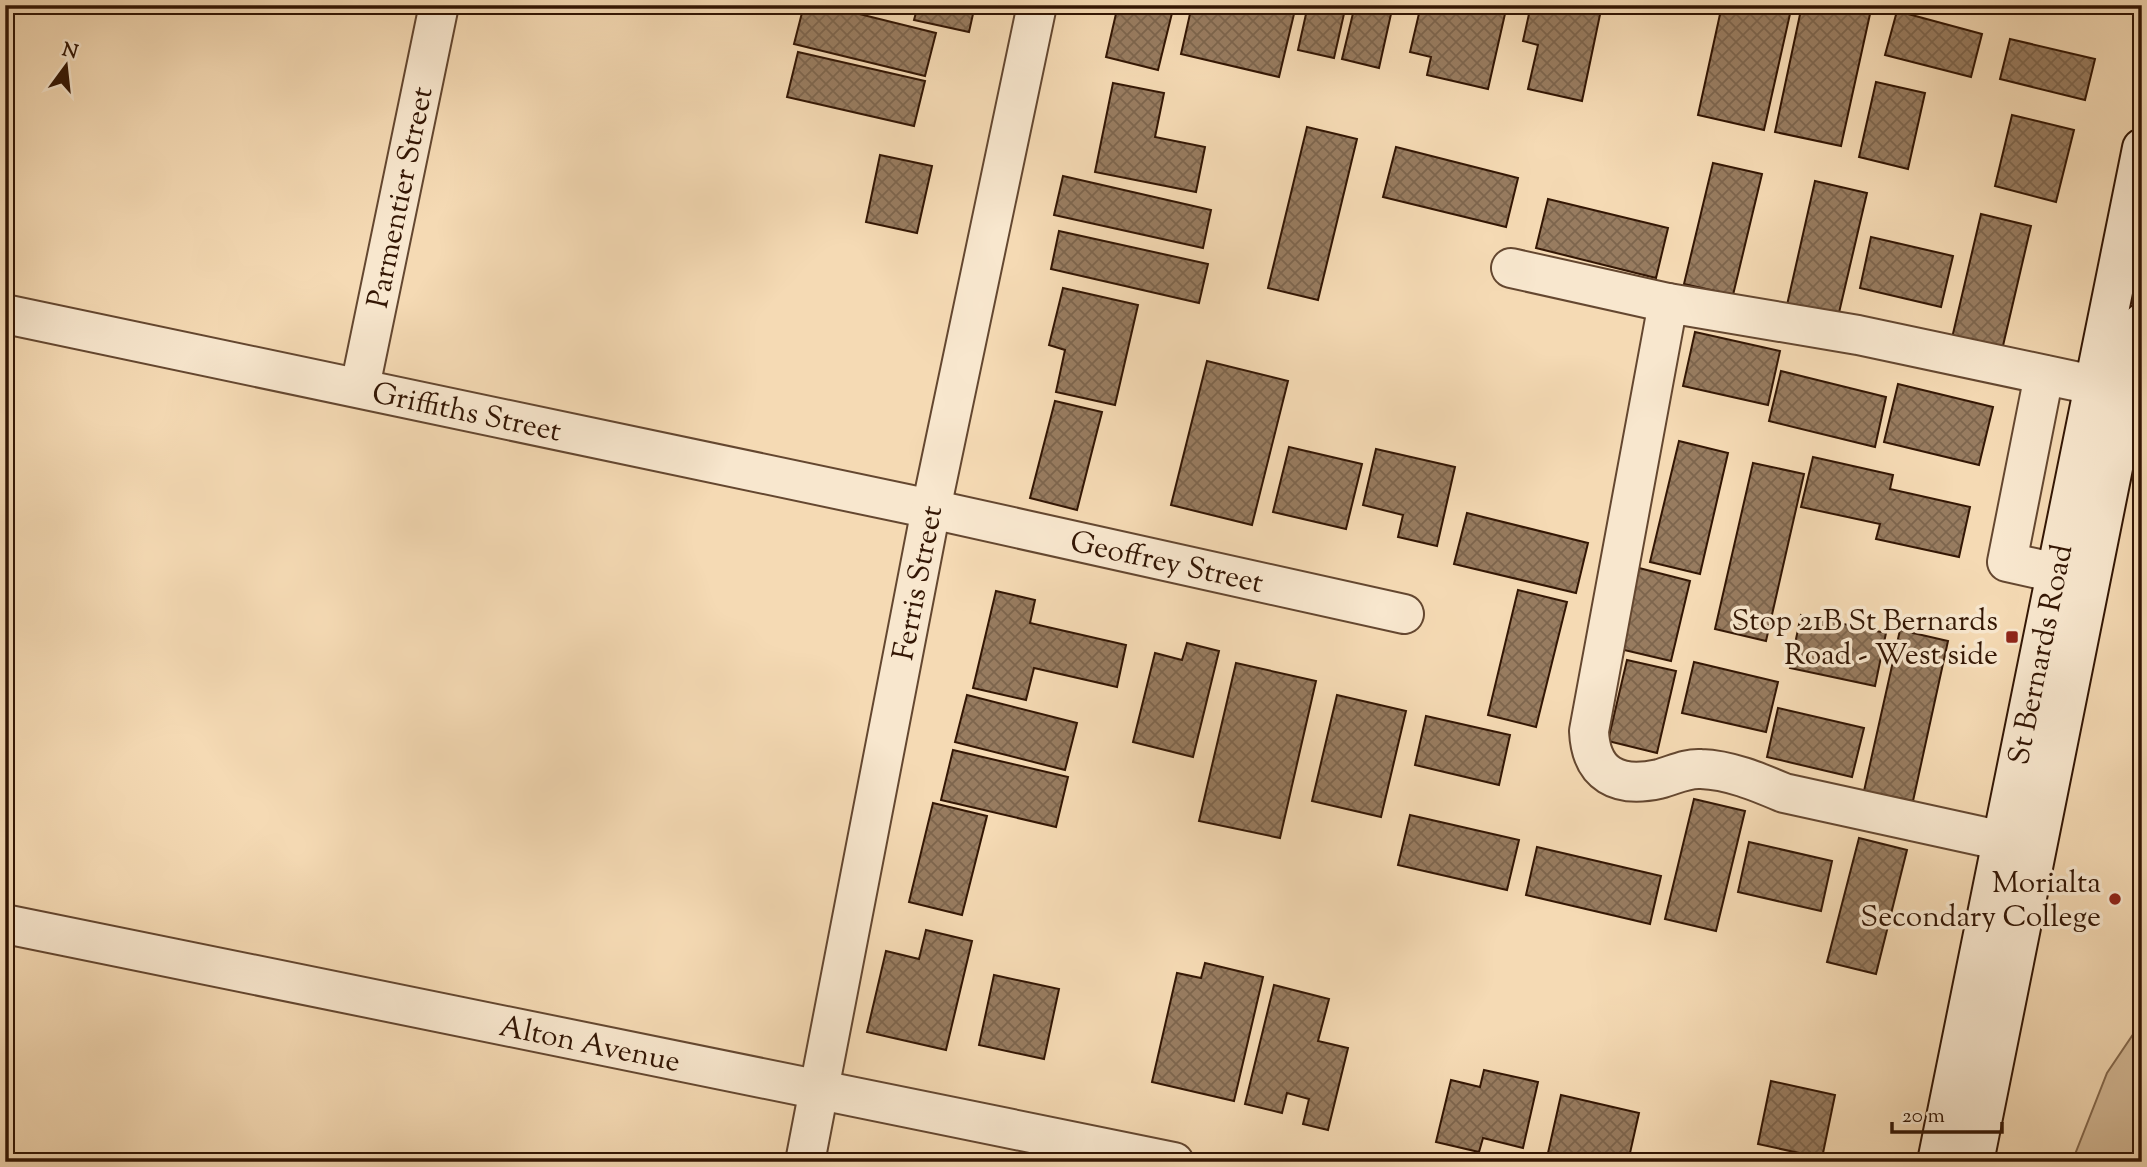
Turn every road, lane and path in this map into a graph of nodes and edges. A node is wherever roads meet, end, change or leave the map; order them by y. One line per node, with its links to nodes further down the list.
1 (439, 5): 9 (street, Parmentier Street)
2 (1037, 5): 11 (street, Ferris Street)
3 (2142, 148): 10 (street, St Bernards Road)
4 (1511, 268): 5 (street)
5 (1668, 303): 8 (street); 14 (street)
6 (5, 314): 9 (street, Griffiths Street)
7 (2142, 323): 10 (street, St Bernards Road)
8 (2044, 375): 10 (street); 12 (street)
9 (360, 387): 11 (street, Griffiths Street)
10 (2120, 391): 12 (street, St Bernards Road); 20 (street, St Bernards Road)
11 (931, 509): 13 (street, Geoffrey Street); 16 (street, Ferris Street)
12 (2057, 573): 14 (street, St Bernards Road)
13 (1404, 614)
14 (2003, 841): 19 (street, St Bernards Road)
15 (5, 923): 16 (street, Alton Avenue)
16 (820, 1089): 17 (street, Ferris Street); 18 (street, Alton Avenue)
17 (805, 1162)
18 (1174, 1162)
19 (1937, 1162)
20 (1974, 1162)

